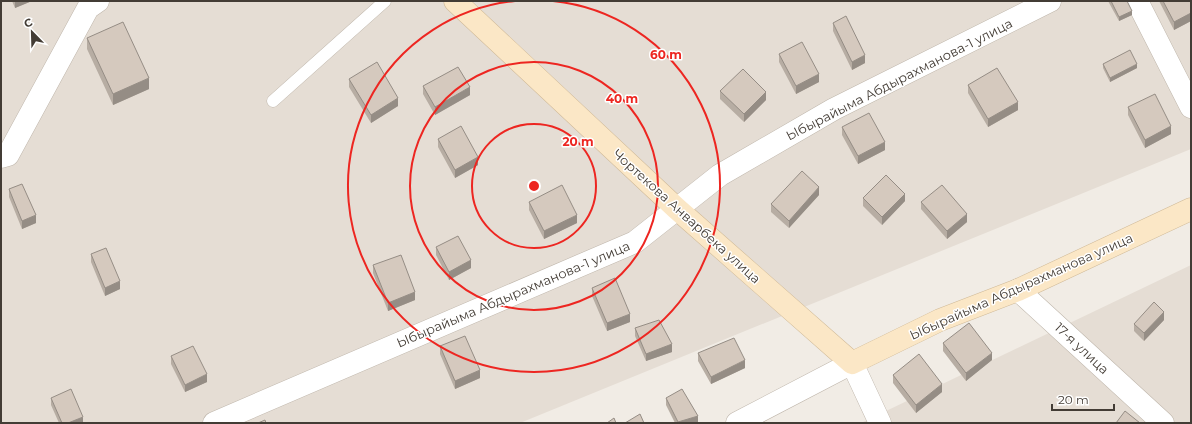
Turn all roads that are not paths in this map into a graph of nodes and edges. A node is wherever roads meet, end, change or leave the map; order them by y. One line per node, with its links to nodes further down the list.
1 (98, 1): 8 (street)
2 (385, 1): 6 (lane)
3 (455, 1): 9 (street, Чортекова Анварбека улица)
4 (1050, 1): 9 (street, Ыбырайыма Абдырахманова-1 улица)
5 (1137, 1): 7 (street)
6 (273, 101)
7 (1191, 107)
8 (1, 157)
9 (676, 208): 12 (street, Чортекова Анварбека улица); 14 (street, Ыбырайыма Абдырахманова-1 улица)
10 (1191, 209): 11 (street, Ыбырайыма Абдырахманова улица)
11 (1018, 290): 12 (street, Ыбырайыма Абдырахманова улица); 16 (street, 17-я улица)
12 (852, 363): 13 (street); 15 (street)
13 (742, 422)
14 (214, 423)
15 (880, 423)
16 (1163, 423)

